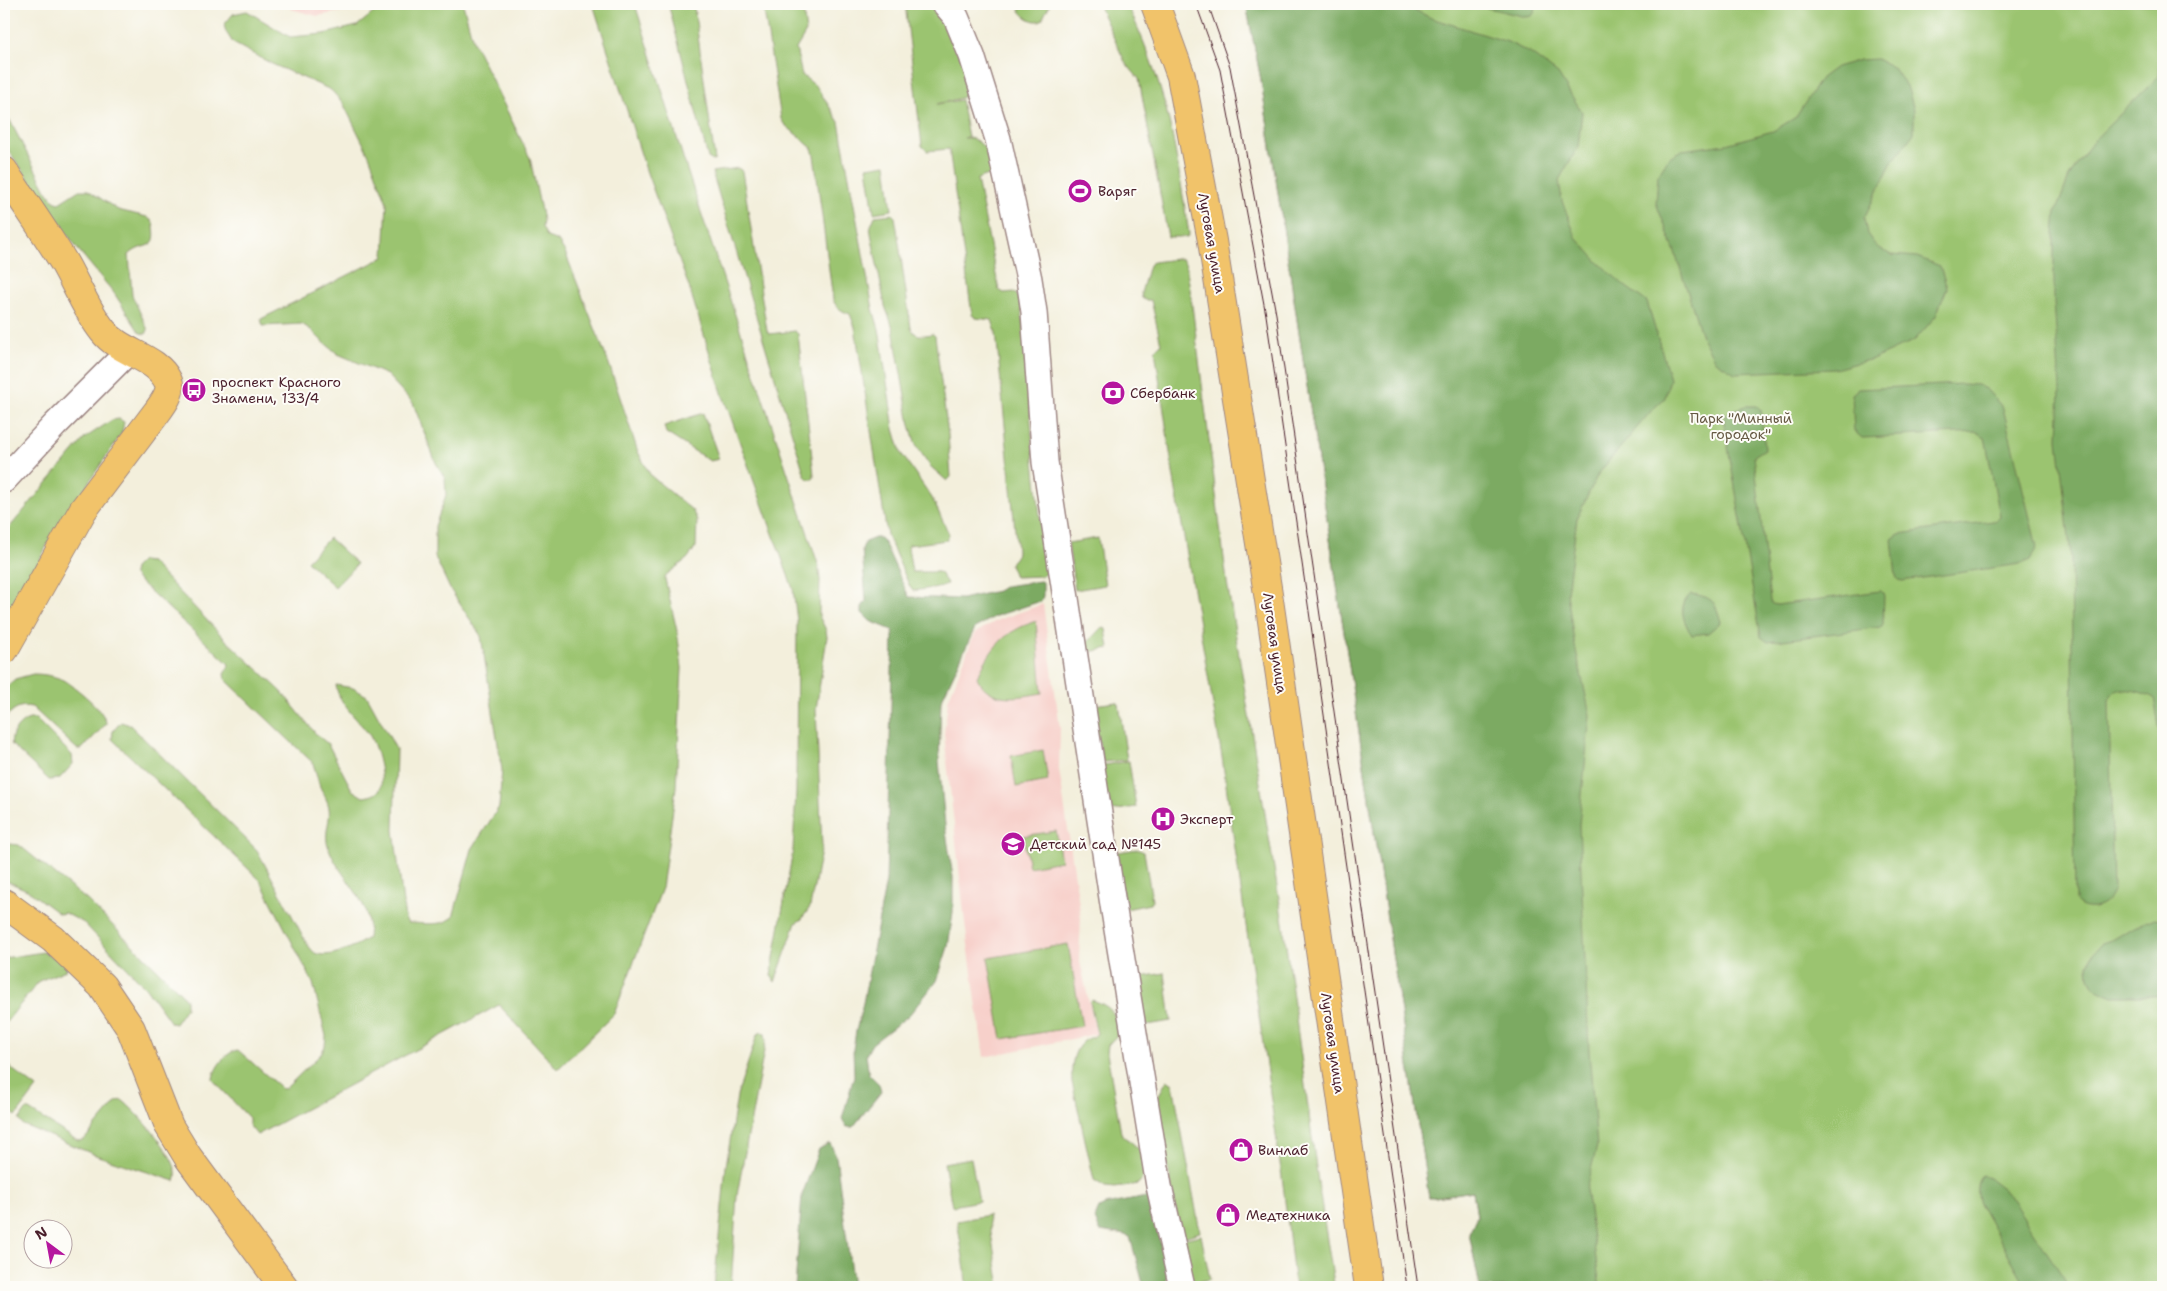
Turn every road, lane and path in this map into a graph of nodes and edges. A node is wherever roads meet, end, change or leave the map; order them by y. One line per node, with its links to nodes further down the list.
1 (945, 4): 9 (street)
2 (1155, 4): 10 (main road, Луговая улица)
3 (4, 171): 4 (main road)
4 (129, 351): 5 (street); 6 (main road)
5 (4, 480)
6 (4, 650)
7 (4, 903): 8 (main road)
8 (284, 1287)
9 (1182, 1287)
10 (1369, 1287)

